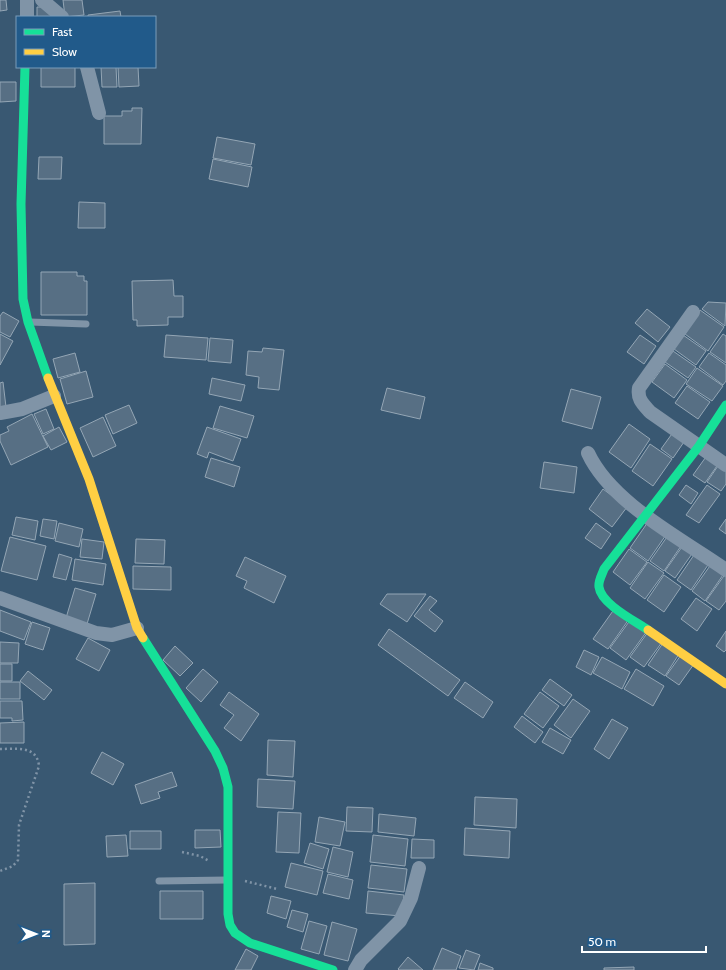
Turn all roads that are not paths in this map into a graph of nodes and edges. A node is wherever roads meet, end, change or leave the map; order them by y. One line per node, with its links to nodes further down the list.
1 (27, 0): 3 (street)
2 (42, 0): 4 (street)
3 (27, 16)
4 (61, 16)
5 (25, 68): 9 (street)
6 (87, 68): 7 (street)
7 (100, 113)
8 (692, 312): 14 (street)
9 (28, 322): 10 (lane); 11 (street)
10 (86, 324)
11 (54, 396): 13 (street); 20 (street)
12 (726, 405): 14 (street)
13 (0, 413)
14 (699, 446): 16 (street); 17 (street)
15 (588, 453): 17 (street)
16 (726, 466)
17 (646, 515): 18 (street); 21 (street)
18 (726, 570)
19 (0, 598): 20 (street)
20 (138, 628): 23 (street)
21 (726, 684)
22 (419, 868): 26 (street)
23 (227, 880): 24 (lane); 25 (street)
24 (159, 881)
25 (333, 970)
26 (355, 970)

